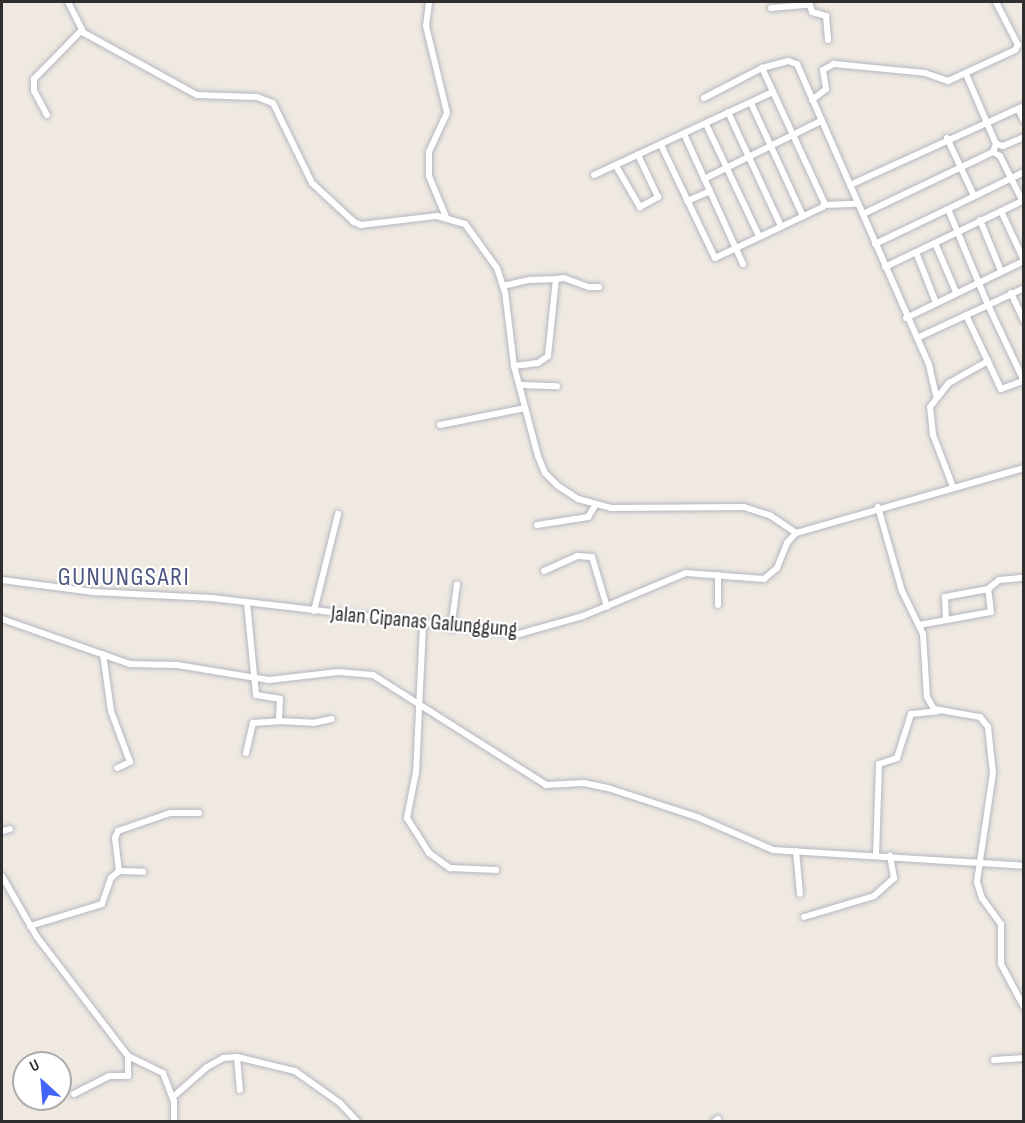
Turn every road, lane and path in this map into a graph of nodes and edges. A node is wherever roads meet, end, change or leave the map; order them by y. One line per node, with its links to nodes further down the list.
1 (68, 2): 6 (street)
2 (429, 2): 50 (street)
3 (996, 2): 9 (street)
4 (808, 3): 5 (street); 7 (street)
5 (771, 8)
6 (81, 31): 16 (street); 50 (street)
7 (828, 40)
8 (762, 68): 10 (street); 11 (street); 12 (street)
9 (966, 74): 12 (street); 18 (street)
10 (773, 92): 13 (street); 22 (street)
11 (704, 98)
12 (812, 100): 17 (street)
13 (751, 103): 15 (street); 27 (street)
14 (1020, 107): 18 (street); 19 (street)
15 (728, 112): 20 (street); 31 (street)
16 (47, 115)
17 (820, 121): 22 (street); 39 (street)
18 (988, 121): 24 (street); 26 (street)
19 (1023, 122)
20 (706, 124): 21 (street); 33 (street)
21 (684, 134): 25 (street); 38 (street)
22 (794, 136): 27 (street); 45 (street)
23 (1023, 137): 26 (street)
24 (947, 138): 34 (street); 39 (street)
25 (661, 145): 29 (street); 42 (street)
26 (1000, 145): 28 (street); 30 (street)
27 (771, 147): 31 (street); 49 (street)
28 (993, 152): 30 (street); 34 (street)
29 (638, 155): 32 (street); 32 (street)
30 (1000, 156): 37 (street)
31 (749, 157): 33 (street); 52 (street)
32 (616, 166): 36 (street)
33 (726, 167): 38 (street); 54 (street)
34 (961, 169): 41 (street); 48 (street)
35 (1023, 172): 37 (street)
36 (594, 175)
37 (1011, 177): 41 (street); 43 (street)
38 (704, 179): 40 (street)
39 (850, 185): 44 (street)
40 (710, 191): 42 (street); 57 (street)
41 (974, 196): 46 (street)
42 (687, 201): 57 (street)
43 (1023, 201): 47 (street)
44 (858, 204): 45 (street); 48 (street)
45 (824, 206): 49 (street)
46 (948, 209): 53 (street); 56 (street)
47 (1001, 211): 51 (street); 59 (street)
48 (863, 214): 56 (street)
49 (803, 216): 52 (street)
50 (446, 217): 65 (street)
51 (980, 220): 53 (street); 62 (street)
52 (781, 226): 54 (street)
53 (957, 231): 55 (street); 64 (street)
54 (759, 236): 57 (street)
55 (935, 243): 58 (street); 68 (street)
56 (875, 244): 61 (street)
57 (736, 248): 60 (street)
58 (916, 252): 61 (street); 70 (street)
59 (1023, 261): 62 (street)
60 (743, 264)
61 (885, 267): 73 (street)
62 (1001, 272): 64 (street)
63 (556, 279): 65 (street); 66 (street); 77 (street)
64 (979, 282): 68 (street); 71 (street)
65 (503, 286): 77 (street)
66 (599, 287)
67 (1023, 288): 69 (street)
68 (957, 292): 70 (street)
69 (1011, 293): 71 (street); 74 (street)
70 (936, 303): 73 (street)
71 (988, 305): 72 (street); 78 (street)
72 (966, 315): 75 (street); 76 (street)
73 (906, 318): 75 (street)
74 (1023, 321)
75 (916, 338): 81 (street)
76 (988, 361): 78 (street); 81 (street)
77 (514, 366): 79 (street)
78 (1023, 381)
79 (520, 385): 80 (street); 82 (street)
80 (558, 386)
81 (936, 395): 85 (street)
82 (525, 408): 83 (street); 86 (street)
83 (440, 425)
84 (1023, 468): 85 (street)
85 (954, 488): 87 (street)
86 (596, 504): 89 (street); 90 (street)
87 (878, 507): 90 (street); 104 (street)
88 (338, 514): 100 (street)
89 (537, 525)
90 (796, 533): 92 (street, Jalan Cipanas Galunggung)
91 (544, 571): 98 (street)
92 (718, 574): 98 (street, Jalan Cipanas Galunggung); 99 (street)
93 (1023, 578): 96 (street)
94 (2, 580): 97 (street, Jalan Cipanas Galunggung)
95 (457, 584): 105 (street)
96 (988, 589): 101 (street); 101 (street)
97 (247, 603): 100 (street, Jalan Cipanas Galunggung); 107 (street)
98 (606, 604): 105 (street, Jalan Cipanas Galunggung)
99 (718, 605)
100 (314, 611): 103 (street, Jalan Cipanas Galunggung)
101 (946, 619): 104 (street)
102 (2, 620): 106 (street)
103 (423, 625): 105 (street, Jalan Cipanas Galunggung); 108 (street)
104 (920, 625): 109 (street)
105 (451, 629)
106 (103, 654): 107 (street); 113 (street)
107 (253, 677): 108 (street); 111 (street)
108 (418, 706): 117 (street); 122 (street)
109 (945, 711): 118 (street); 120 (street)
110 (332, 719): 111 (street)
111 (279, 722): 112 (street)
112 (246, 753)
113 (117, 768)
114 (199, 813): 123 (street)
115 (10, 828): 116 (street)
116 (2, 831)
117 (796, 851): 118 (street); 126 (street)
118 (876, 855): 119 (street)
119 (890, 855): 120 (street); 127 (street)
120 (977, 864): 121 (street); 129 (street)
121 (1023, 866)
122 (496, 870)
123 (119, 871): 124 (street); 128 (street)
124 (143, 872)
125 (2, 876): 128 (street)
126 (800, 894)
127 (804, 917)
128 (30, 926): 130 (street)
129 (1023, 1007)
130 (128, 1056): 135 (street); 136 (street)
131 (237, 1057): 134 (street); 136 (street); 138 (street)
132 (1023, 1058): 133 (street)
133 (994, 1060)
134 (240, 1090)
135 (74, 1094)
136 (173, 1097): 137 (street)
137 (174, 1122)
138 (358, 1122)

